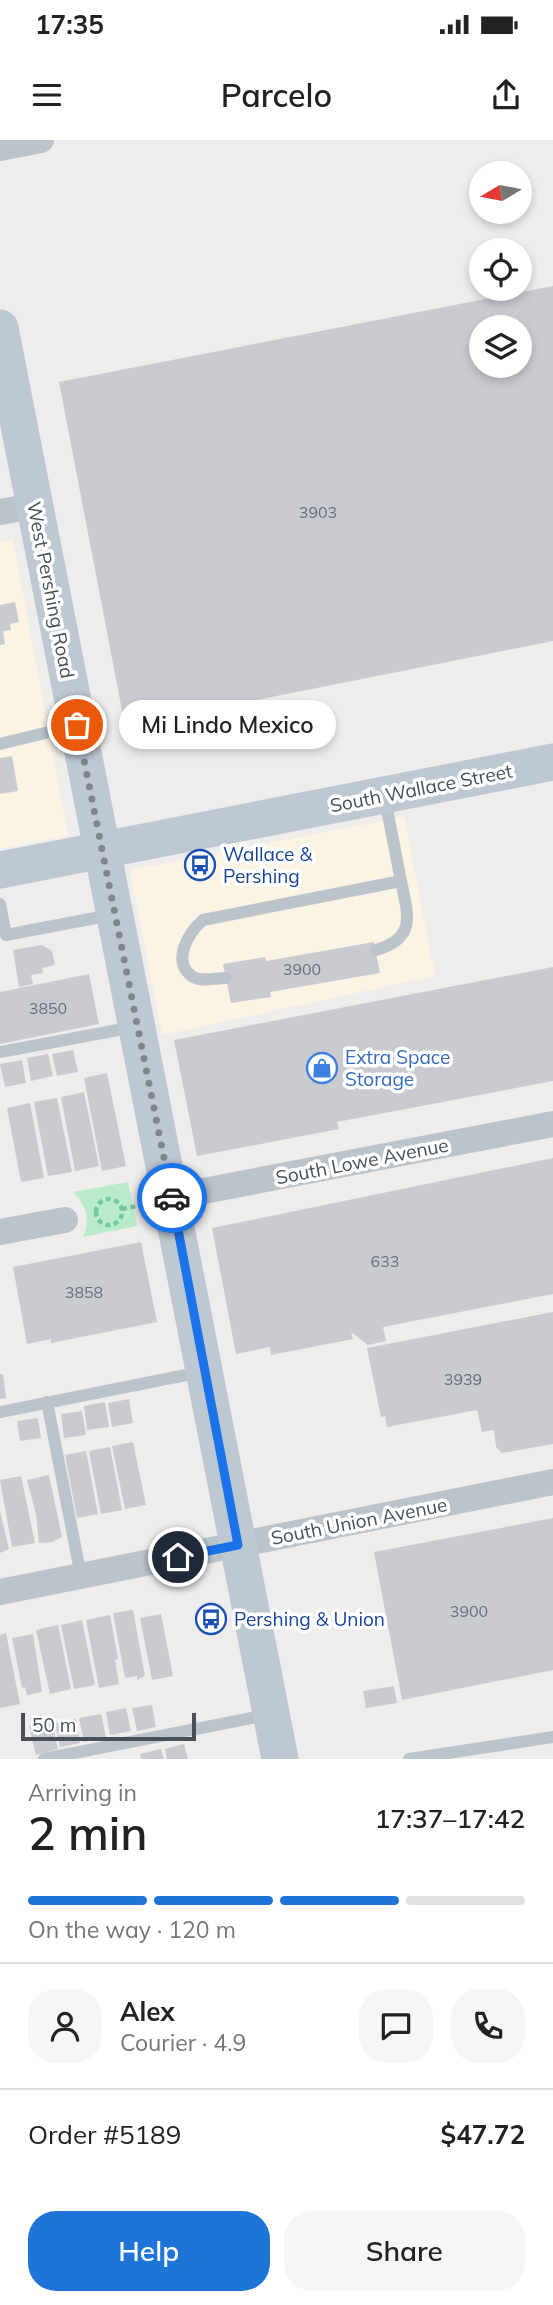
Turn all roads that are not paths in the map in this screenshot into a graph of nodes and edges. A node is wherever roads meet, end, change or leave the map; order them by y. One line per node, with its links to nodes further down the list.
1 (41, 140): 2 (street)
2 (0, 148)
3 (0, 328): 4 (main road, West Pershing Road)
4 (17, 509): 5 (main road, West Pershing Road)
5 (77, 725): 6 (lane); 9 (main road, West Pershing Road)
6 (0, 744)
7 (553, 762): 8 (main road, South Wallace Street)
8 (385, 795): 9 (main road, South Wallace Street); 11 (lane)
9 (102, 850): 10 (main road, South Wallace Street); 13 (main road, West Pershing Road)
10 (0, 870)
11 (401, 881): 14 (lane); 15 (lane)
12 (0, 904): 13 (lane)
13 (114, 914): 16 (main road, West Pershing Road)
14 (376, 950)
15 (226, 978)
16 (137, 1026): 17 (lane); 19 (main road, West Pershing Road)
17 (0, 1052)
18 (553, 1124): 19 (street, South Lowe Avenue)
19 (172, 1198): 22 (main road, West Pershing Road)
20 (65, 1220): 21 (street)
21 (0, 1232)
22 (205, 1371): 23 (lane); 26 (main road, West Pershing Road)
23 (47, 1402): 24 (lane); 27 (lane)
24 (0, 1412)
25 (553, 1482): 26 (street, South Union Avenue)
26 (238, 1545): 27 (street, South Union Avenue); 29 (main road, West Pershing Road)
27 (81, 1576): 28 (street, South Union Avenue)
28 (0, 1592)
29 (271, 1714): 31 (lane); 32 (main road, West Pershing Road)
30 (553, 1737): 33 (lane)
31 (44, 1759)
32 (281, 1759)
33 (409, 1759)

